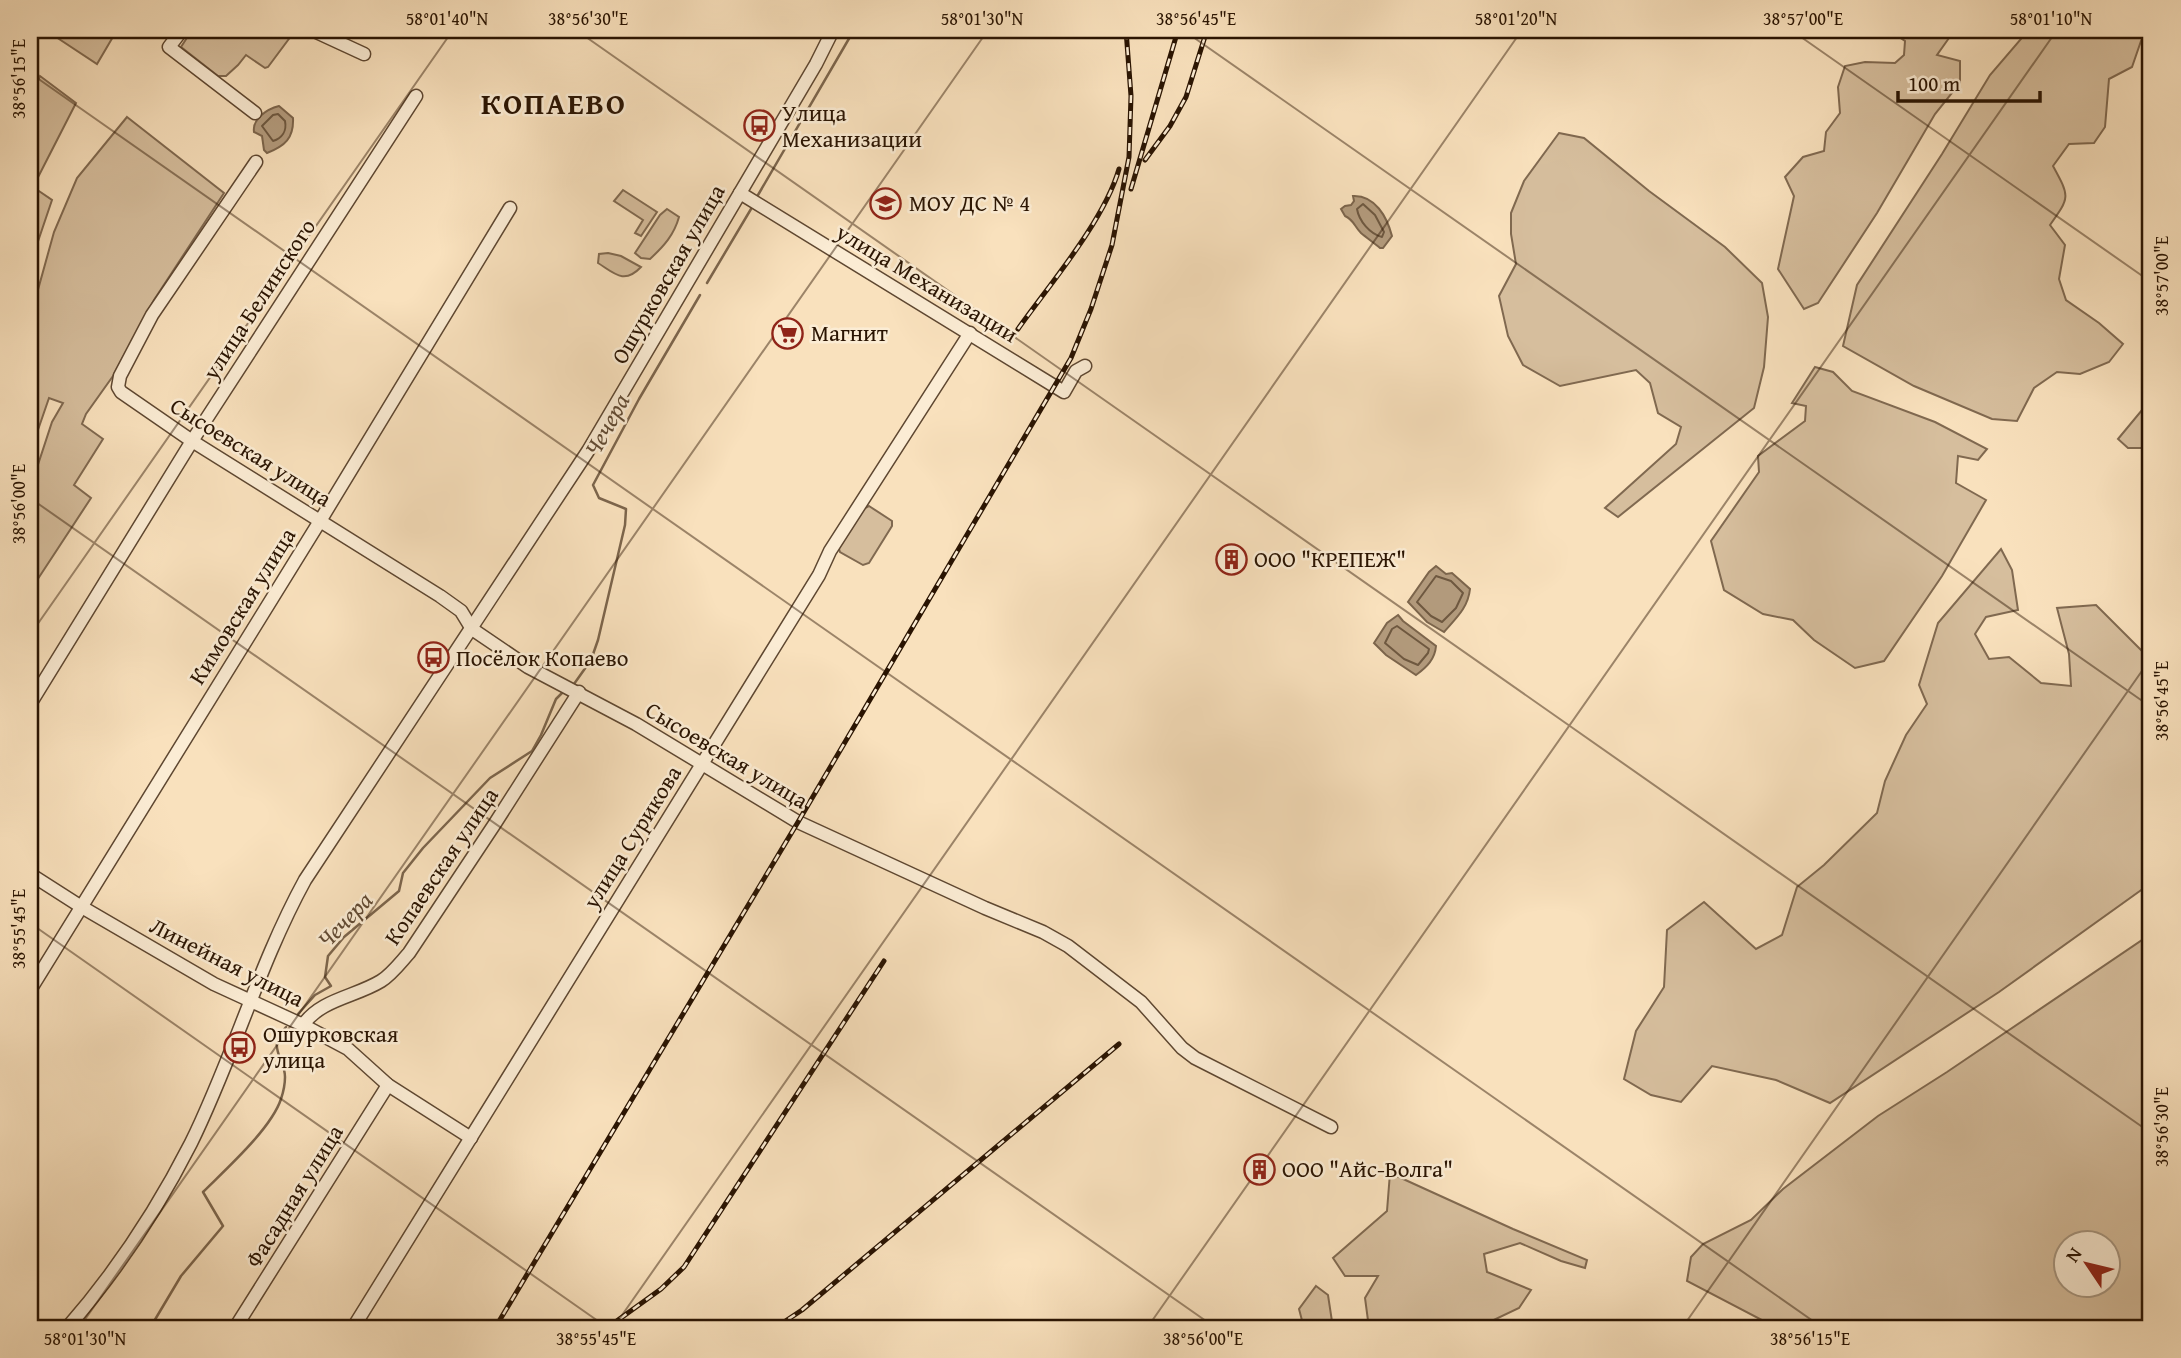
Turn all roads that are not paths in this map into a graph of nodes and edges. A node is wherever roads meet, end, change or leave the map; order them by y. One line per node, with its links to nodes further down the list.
1 (182, 30): 6 (street)
2 (312, 30): 4 (street)
3 (833, 30): 8 (street, Ошурковская улица)
4 (364, 54)
5 (416, 96): 12 (street, улица Белинского)
6 (255, 113)
7 (256, 162): 12 (street, Сысоевская улица)
8 (740, 193): 10 (street, улица Механизации); 14 (street, Ошурковская улица)
9 (510, 208): 13 (street, Кимовская улица)
10 (970, 333): 11 (street, улица Механизации); 17 (street, улица Сурикова)
11 (1085, 366)
12 (192, 441): 13 (street, Сысоевская улица); 16 (street, улица Белинского)
13 (320, 521): 14 (street, Сысоевская улица); 19 (street, Кимовская улица)
14 (472, 629): 15 (street, Сысоевская улица); 21 (street, Ошурковская улица)
15 (579, 692): 17 (street, Сысоевская улица); 22 (street, Копаевская улица)
16 (30, 705)
17 (701, 764): 24 (street, Сысоевская улица); 25 (street, улица Сурикова)
18 (30, 874): 19 (street, Линейная улица)
19 (80, 906): 20 (street, Кимовская улица); 21 (street, Линейная улица)
20 (30, 990)
21 (250, 1002): 22 (street, Линейная улица); 26 (street, Ошурковская улица)
22 (303, 1025): 23 (street, Линейная улица)
23 (387, 1085): 25 (street, Линейная улица); 27 (street, Фасадная улица)
24 (1331, 1127)
25 (471, 1138): 28 (street, улица Сурикова)
26 (66, 1328)
27 (234, 1328)
28 (353, 1328)

